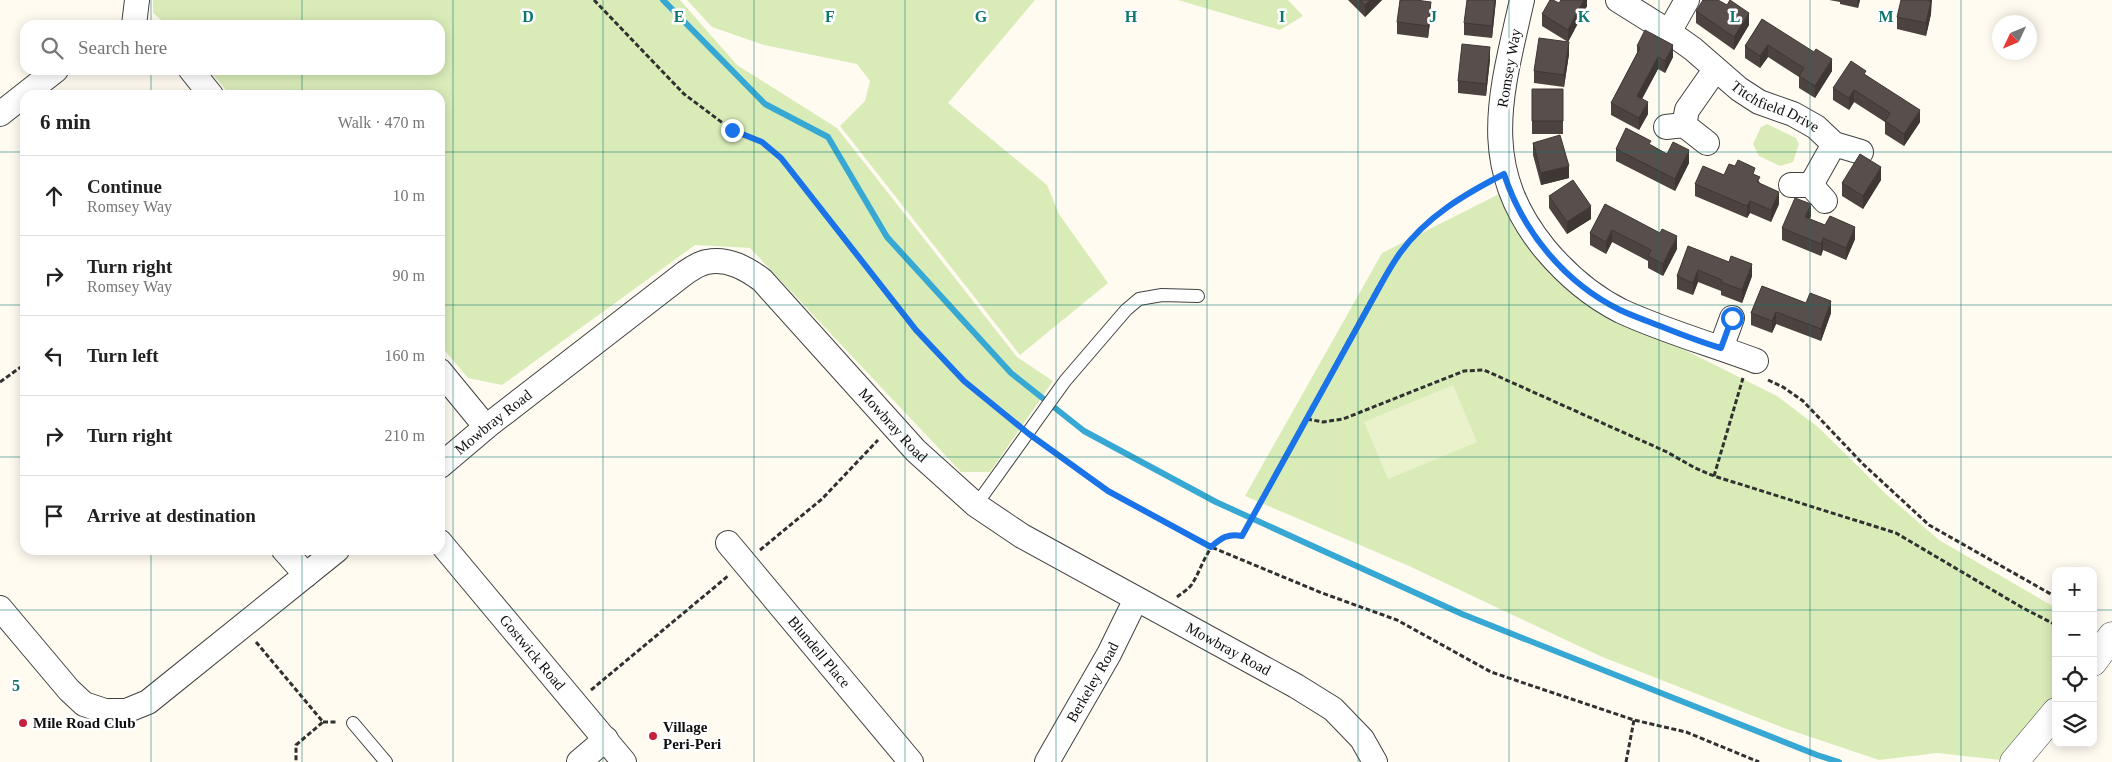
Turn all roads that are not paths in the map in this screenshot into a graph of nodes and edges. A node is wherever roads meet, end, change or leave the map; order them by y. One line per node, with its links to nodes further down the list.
1 (137, 0): 5 (street)
2 (1522, 0): 20 (street, Romsey Way)
3 (1618, 0): 6 (street, Titchfield Drive)
4 (1687, 0): 6 (street)
5 (135, 20)
6 (1669, 32): 7 (street, Titchfield Drive)
7 (1715, 70): 14 (street, Titchfield Drive); 15 (street, Titchfield Drive)
8 (50, 75): 10 (street)
9 (195, 75): 11 (street)
10 (31, 90)
11 (207, 90)
12 (20, 98): 13 (street)
13 (0, 114)
14 (1707, 143)
15 (1834, 144): 16 (street, Titchfield Drive); 17 (street, Titchfield Drive)
16 (1861, 152)
17 (1809, 191)
18 (1198, 296): 25 (lane)
19 (1732, 318): 20 (street)
20 (1721, 348): 21 (street, Romsey Way)
21 (1754, 370)
22 (445, 377): 23 (street)
23 (486, 428): 24 (street, Mowbray Road); 25 (street, Mowbray Road)
24 (445, 462)
25 (976, 505): 31 (street, Mowbray Road)
26 (728, 543): 41 (street, Blundell Place)
27 (445, 548): 37 (street, Gostwick Road)
28 (288, 555): 30 (street)
29 (331, 555): 30 (street)
30 (306, 575): 32 (street)
31 (1136, 599): 42 (street, Berkeley Road); 43 (street, Mowbray Road)
32 (0, 608)
33 (2112, 636): 34 (street)
34 (2097, 657)
35 (2052, 717): 44 (street)
36 (353, 723): 38 (lane)
37 (606, 739): 39 (street); 40 (street, Gostwick Road)
38 (386, 762)
39 (579, 762)
40 (624, 762)
41 (911, 762)
42 (1047, 762)
43 (1375, 762)
44 (2014, 762)

